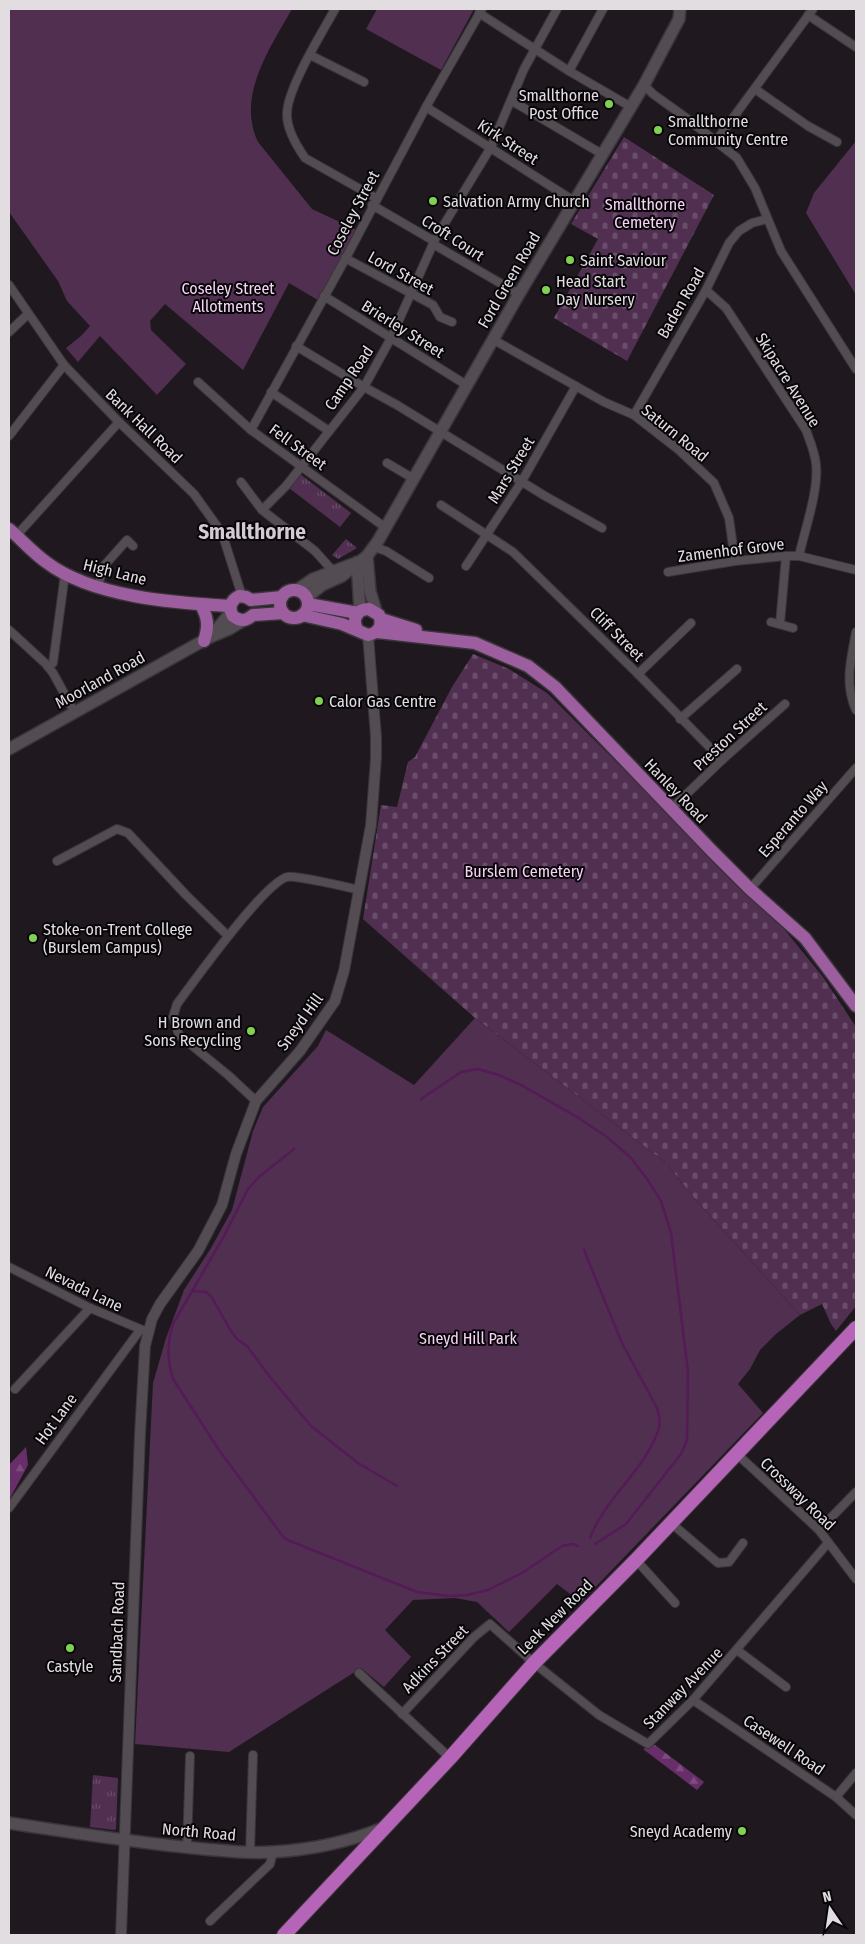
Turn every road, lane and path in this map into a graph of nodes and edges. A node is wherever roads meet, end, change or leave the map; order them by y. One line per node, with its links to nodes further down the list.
1 (335, 9): 9 (street, Croft Court)
2 (557, 9): 8 (street, Camp Road)
3 (603, 9): 10 (street)
4 (680, 9): 12 (main road, Ford Green Road)
5 (480, 11): 8 (street); 15 (street, Coseley Street)
6 (811, 12): 7 (street); 13 (street)
7 (856, 47)
8 (536, 49): 10 (street); 14 (street, Camp Road)
9 (310, 55): 11 (street); 22 (street, Croft Court)
10 (569, 71): 16 (street)
11 (364, 82)
12 (644, 85): 16 (main road, Ford Green Road); 17 (street)
13 (756, 89): 17 (street); 18 (street)
14 (512, 102): 19 (street, Camp Road); 20 (street)
15 (426, 107): 19 (street, Kirk Street); 22 (street, Coseley Street)
16 (631, 107): 20 (main road, Ford Green Road)
17 (716, 141): 23 (street)
18 (837, 142)
19 (492, 147): 21 (street, Kirk Street); 24 (street, Camp Road)
20 (602, 154): 21 (main road, Ford Green Road)
21 (574, 201): 29 (main road, Ford Green Road)
22 (374, 202): 24 (street, Croft Court); 25 (street, Coseley Street)
23 (767, 220): 27 (street, Baden Road); 40 (street)
24 (434, 243): 28 (street, Camp Road); 29 (street, Croft Court)
25 (345, 258): 28 (street, Lord Street); 30 (street, Coseley Street)
26 (9, 285): 31 (street, Bank Hall Road)
27 (706, 290): 46 (street, Baden Road); 66 (street, Skipacre Avenue)
28 (411, 294): 32 (street, Lord Street); 36 (street, Camp Road)
29 (519, 294): 37 (main road, Ford Green Road)
30 (324, 296): 36 (street, Brierley Street); 38 (street, Coseley Street)
31 (28, 314): 35 (street); 39 (street, Bank Hall Road)
32 (440, 317): 33 (street, Lord Street); 34 (street, Lord Street)
33 (452, 322)
34 (435, 324)
35 (9, 332)
36 (391, 338): 42 (street, Brierley Street); 44 (street, Camp Road)
37 (494, 340): 42 (main road, Ford Green Road); 43 (street, Saturn Road)
38 (296, 346): 44 (street); 45 (street, Coseley Street)
39 (64, 365): 47 (street, Bank Hall Road); 51 (street)
40 (856, 369)
41 (198, 382): 48 (street, Fell Street)
42 (468, 386): 50 (main road, Ford Green Road)
43 (576, 386): 46 (street, Saturn Road); 55 (street, Mars Street)
44 (364, 387): 49 (street, Camp Road); 50 (street)
45 (271, 392): 48 (street, Coseley Street); 49 (street)
46 (634, 415): 67 (street, Saturn Road)
47 (119, 422): 61 (street); 76 (street, Bank Hall Road)
48 (250, 430): 52 (street, Fell Street)
49 (329, 431): 52 (street, Camp Road)
50 (441, 432): 54 (main road, Ford Green Road); 55 (street)
51 (9, 436)
52 (301, 467): 58 (street, Camp Road); 59 (street, Fell Street)
53 (389, 468): 54 (street)
54 (414, 479): 59 (main road, Ford Green Road)
55 (522, 481): 60 (street); 62 (street, Mars Street)
56 (241, 482): 58 (street)
57 (441, 505): 62 (street, Cliff Street)
58 (262, 510): 69 (street)
59 (386, 528): 64 (main road, Ford Green Road)
60 (602, 528)
61 (13, 532): 72 (main road, High Lane)
62 (487, 535): 68 (street, Mars Street); 93 (street, Cliff Street)
63 (133, 546): 74 (street)
64 (366, 555): 69 (main road); 73 (street); 77 (main road, Ford Green Road); 80 (main road); 86 (main road)
65 (786, 556): 66 (street, Zamenhof Grove); 67 (street, Zamenhof Grove); 85 (street)
66 (799, 556): 70 (street, Zamenhof Grove)
67 (735, 561): 71 (street, Zamenhof Grove)
68 (466, 566)
69 (332, 570): 77 (main road)
70 (856, 570)
71 (668, 572)
72 (65, 574): 74 (main road, High Lane); 91 (street)
73 (429, 578)
74 (98, 587): 78 (main road, High Lane)
75 (282, 597): 76 (main road); 77 (main road); 81 (main road)
76 (247, 598): 79 (main road); 82 (main road)
77 (303, 602): 80 (main road); 81 (main road); 86 (main road)
78 (201, 605): 79 (main road, High Lane); 90 (main road)
79 (231, 609): 82 (main road); 90 (main road, Moorland Road)
80 (359, 612): 86 (main road); 86 (main road)
81 (283, 613): 82 (main road)
82 (248, 617): 90 (main road, Moorland Road)
83 (770, 622): 85 (street)
84 (691, 623): 93 (street)
85 (780, 624): 87 (street)
86 (372, 625): 101 (main road, Hanley Road); 104 (street, Sneyd Hill)
87 (793, 628)
88 (9, 630): 91 (street)
89 (856, 632): 95 (street)
90 (206, 639): 96 (main road, Moorland Road)
91 (48, 667): 96 (street)
92 (737, 669): 97 (street)
93 (638, 674): 97 (street, Cliff Street)
94 (785, 704): 99 (street, Preston Street)
95 (856, 710)
96 (75, 712): 98 (main road, Moorland Road)
97 (680, 719): 99 (street, Cliff Street)
98 (9, 748)
99 (722, 760): 101 (street, Preston Street)
100 (856, 768): 103 (street, Esperanto Way)
101 (671, 809): 103 (main road, Hanley Road)
102 (57, 861): 105 (street)
103 (750, 889): 106 (main road, Hanley Road)
104 (359, 890): 105 (street); 107 (street, Sneyd Hill)
105 (228, 936): 107 (street)
106 (856, 1006)
107 (256, 1101): 111 (street, Sneyd Hill)
108 (9, 1267): 109 (street, Nevada Lane)
109 (90, 1308): 111 (street, Nevada Lane); 114 (street)
110 (856, 1328): 115 (highway, Leek New Road)
111 (144, 1331): 112 (street, Sandbach Road); 113 (street, Hot Lane)
112 (145, 1346): 113 (street); 139 (street, Sandbach Road)
113 (126, 1347): 117 (street, Hot Lane)
114 (15, 1389)
115 (737, 1454): 118 (highway, Leek New Road); 119 (street, Crossway Road)
116 (856, 1492): 119 (street)
117 (9, 1508)
118 (672, 1522): 120 (street); 122 (highway, Leek New Road)
119 (819, 1530): 121 (street, Crossway Road)
120 (743, 1543)
121 (828, 1543): 123 (street, Crossway Road); 125 (street, Stanway Avenue)
122 (636, 1560): 124 (street); 126 (highway, Leek New Road)
123 (856, 1579)
124 (675, 1603)
125 (737, 1650): 128 (street); 129 (street, Stanway Avenue)
126 (534, 1663): 129 (street, Stanway Avenue); 130 (street, Adkins Street); 133 (highway, Leek New Road)
127 (359, 1674): 130 (street)
128 (786, 1687)
129 (693, 1700): 135 (street, Casewell Road)
130 (402, 1714): 133 (street)
131 (253, 1755): 142 (street)
132 (190, 1756): 140 (street)
133 (450, 1758): 138 (highway, Leek New Road)
134 (856, 1773): 135 (street)
135 (836, 1796): 136 (street, Casewell Road)
136 (856, 1815)
137 (9, 1824): 139 (main road, North Road)
138 (385, 1828): 141 (main road, North Road); 145 (highway, Leek New Road)
139 (124, 1840): 140 (main road, North Road); 144 (street, Sandbach Road)
140 (187, 1847): 142 (main road, North Road)
141 (272, 1852): 142 (main road, North Road); 143 (street)
142 (250, 1853)
143 (210, 1921)
144 (121, 1935)
145 (284, 1935)

